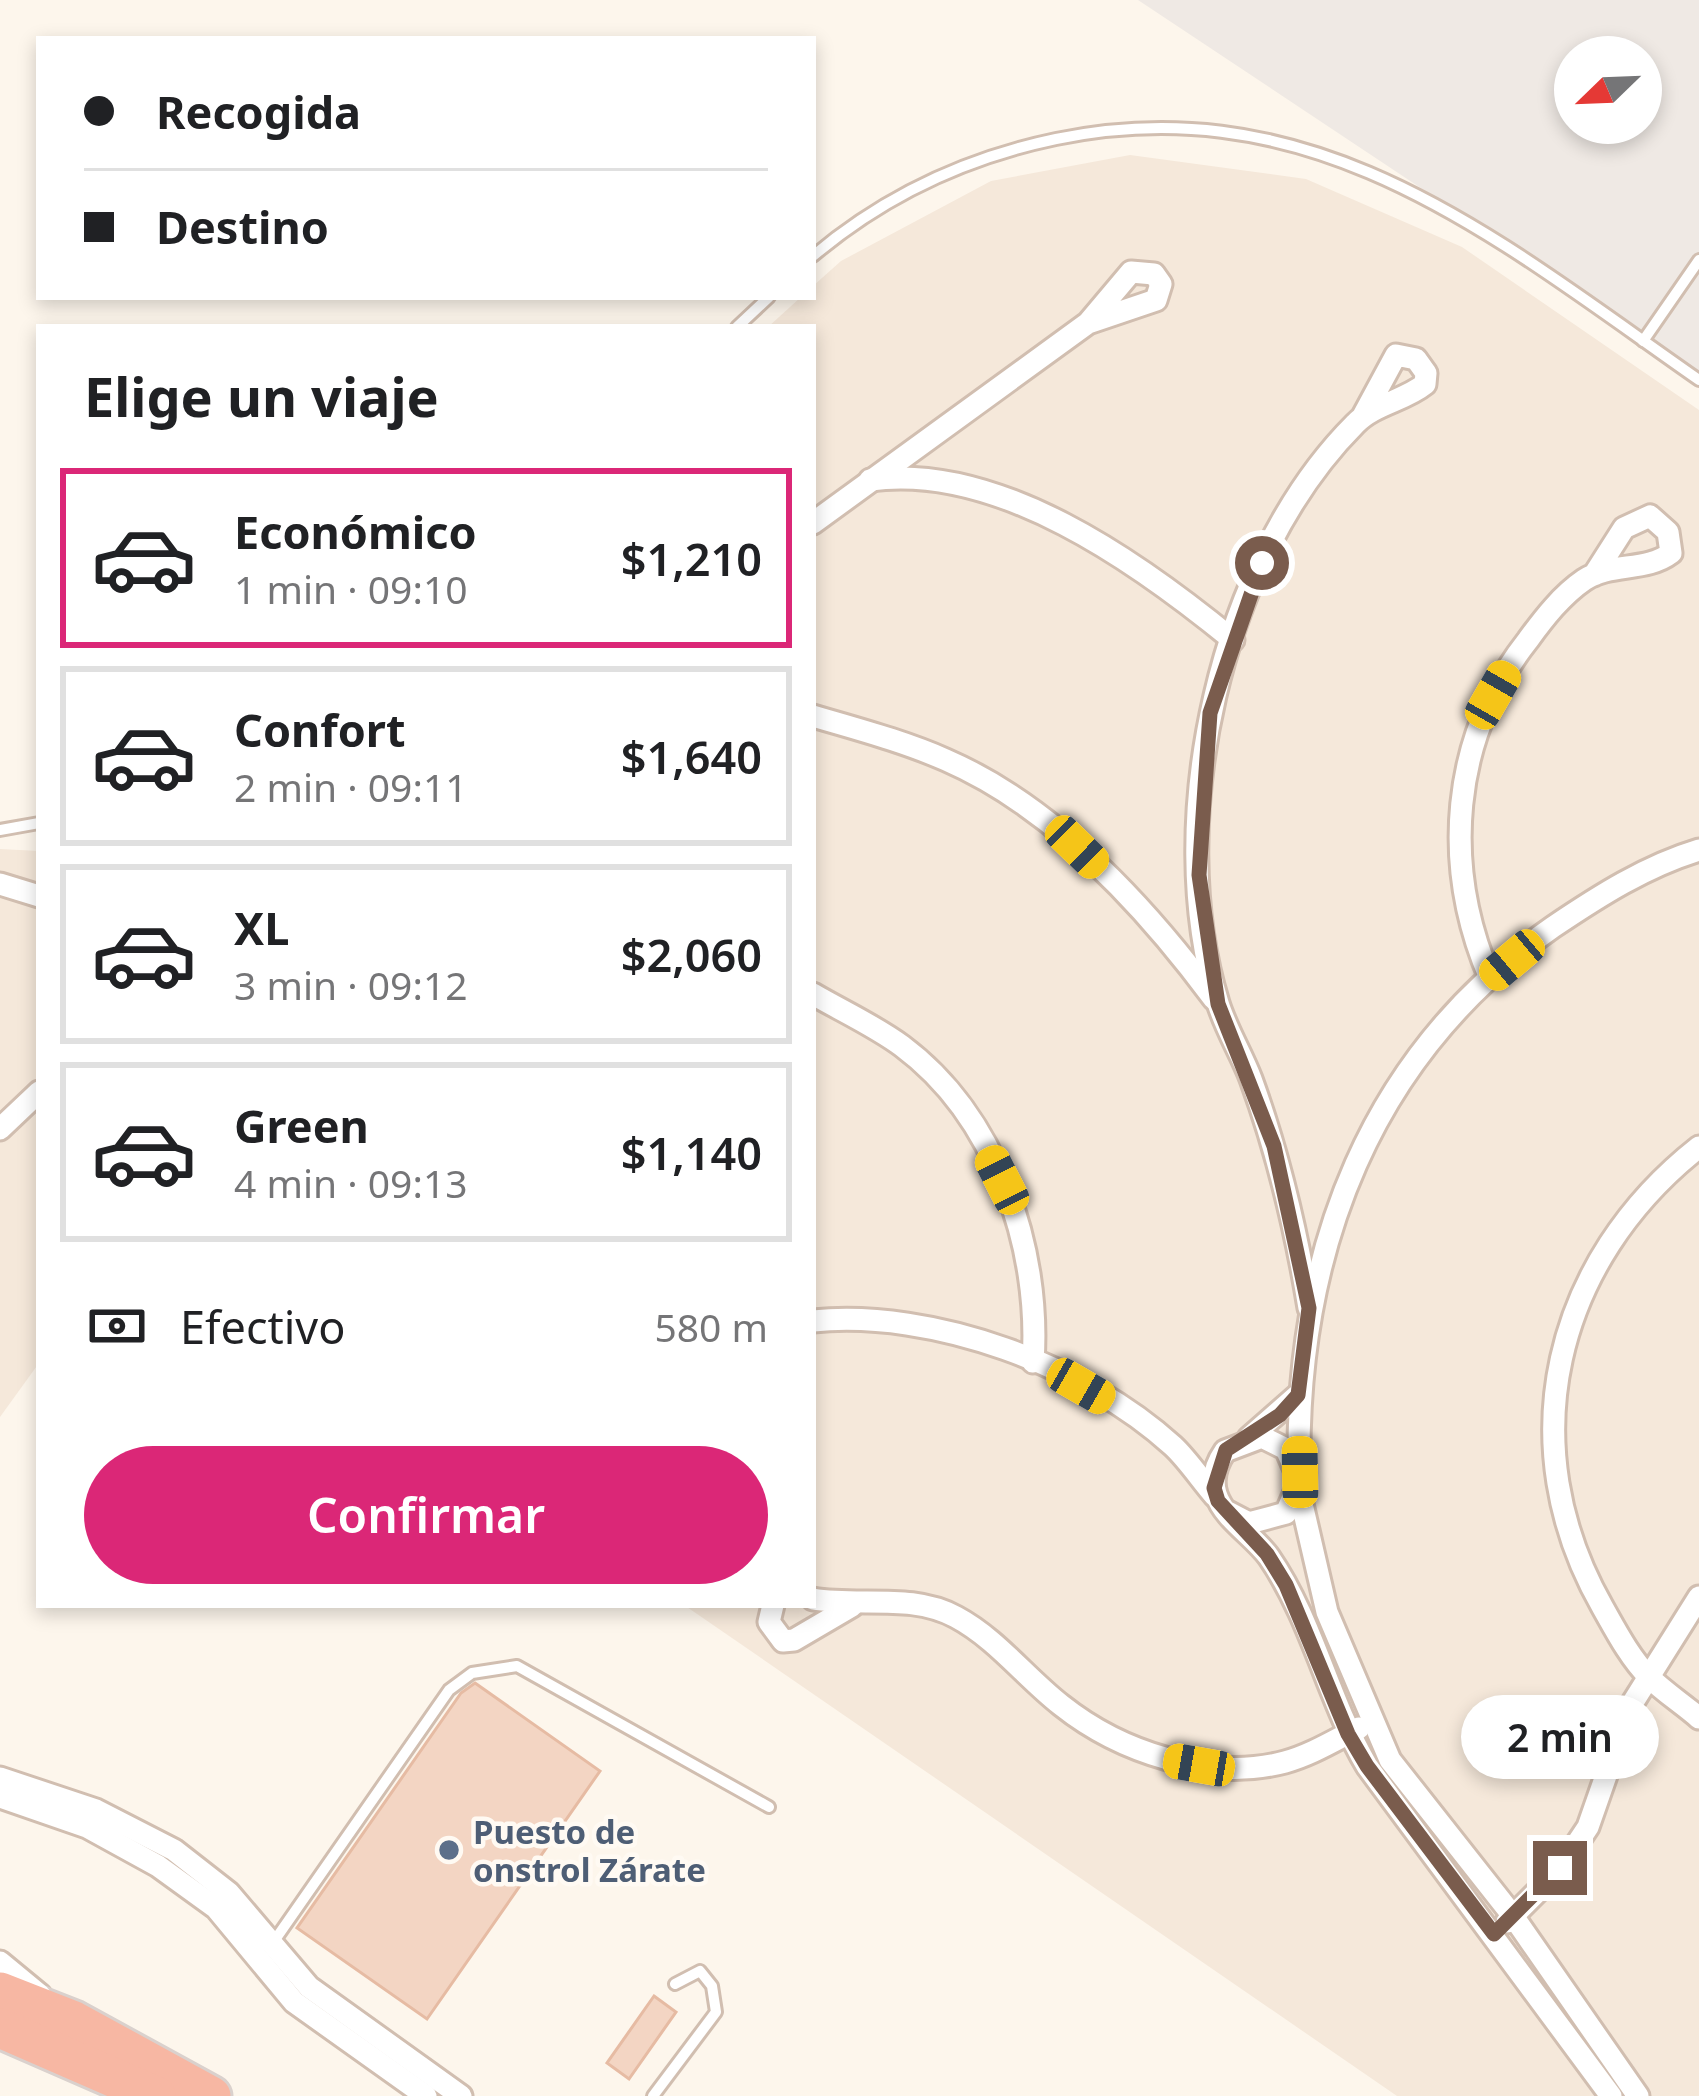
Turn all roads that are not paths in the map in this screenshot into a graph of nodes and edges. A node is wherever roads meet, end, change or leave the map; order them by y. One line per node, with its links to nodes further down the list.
1 (816, 254): 6 (lane)
2 (1699, 260): 6 (lane)
3 (767, 300): 5 (lane)
4 (1088, 323): 9 (street)
5 (740, 324)
6 (1643, 341): 7 (lane)
7 (1699, 380)
8 (1363, 416): 14 (street)
9 (926, 440): 10 (street); 11 (street)
10 (934, 479): 11 (street); 14 (street)
11 (867, 481): 12 (street)
12 (816, 521)
13 (1594, 575): 23 (street)
14 (1233, 640): 21 (street)
15 (816, 717): 22 (street)
16 (36, 824): 17 (lane)
17 (0, 830)
18 (1699, 850): 23 (street)
19 (0, 884): 20 (street)
20 (36, 895)
21 (1207, 937): 22 (street); 25 (street)
22 (1175, 950): 25 (street)
23 (1490, 978): 32 (street)
24 (816, 996): 27 (street)
25 (1218, 1004): 31 (street)
26 (816, 1013): 27 (street)
27 (847, 1015): 35 (street)
28 (36, 1095): 29 (street)
29 (4, 1122)
30 (1699, 1147): 45 (street)
31 (1297, 1234): 32 (street); 33 (street)
32 (1329, 1235): 33 (street)
33 (1309, 1308): 36 (street)
34 (816, 1322): 35 (street)
35 (1033, 1362): 38 (street)
36 (1298, 1395): 37 (street); 39 (street)
37 (1243, 1440): 38 (street); 39 (street); 40 (street)
38 (1173, 1446): 40 (street)
39 (1299, 1481): 40 (street); 47 (street)
40 (1222, 1506): 48 (street)
41 (1699, 1597): 45 (street)
42 (816, 1599): 43 (street)
43 (853, 1605): 44 (street); 48 (street)
44 (772, 1608)
45 (1647, 1674): 46 (street); 52 (street)
46 (1699, 1718)
47 (1370, 1722): 48 (street); 52 (street)
48 (1348, 1734): 53 (street)
49 (0, 1778): 54 (street)
50 (0, 1797): 54 (street)
51 (770, 1807): 54 (lane)
52 (1514, 1916): 53 (street); 66 (street)
53 (1494, 1934): 65 (street)
54 (267, 1951): 62 (street); 63 (street)
55 (0, 1962): 58 (street)
56 (675, 1984): 64 (lane)
57 (0, 1992): 58 (highway)
58 (74, 2021): 61 (highway)
59 (0, 2028): 60 (highway)
60 (156, 2096)
61 (211, 2096)
62 (426, 2096)
63 (461, 2096)
64 (653, 2096)
65 (1611, 2096)
66 (1638, 2096)

